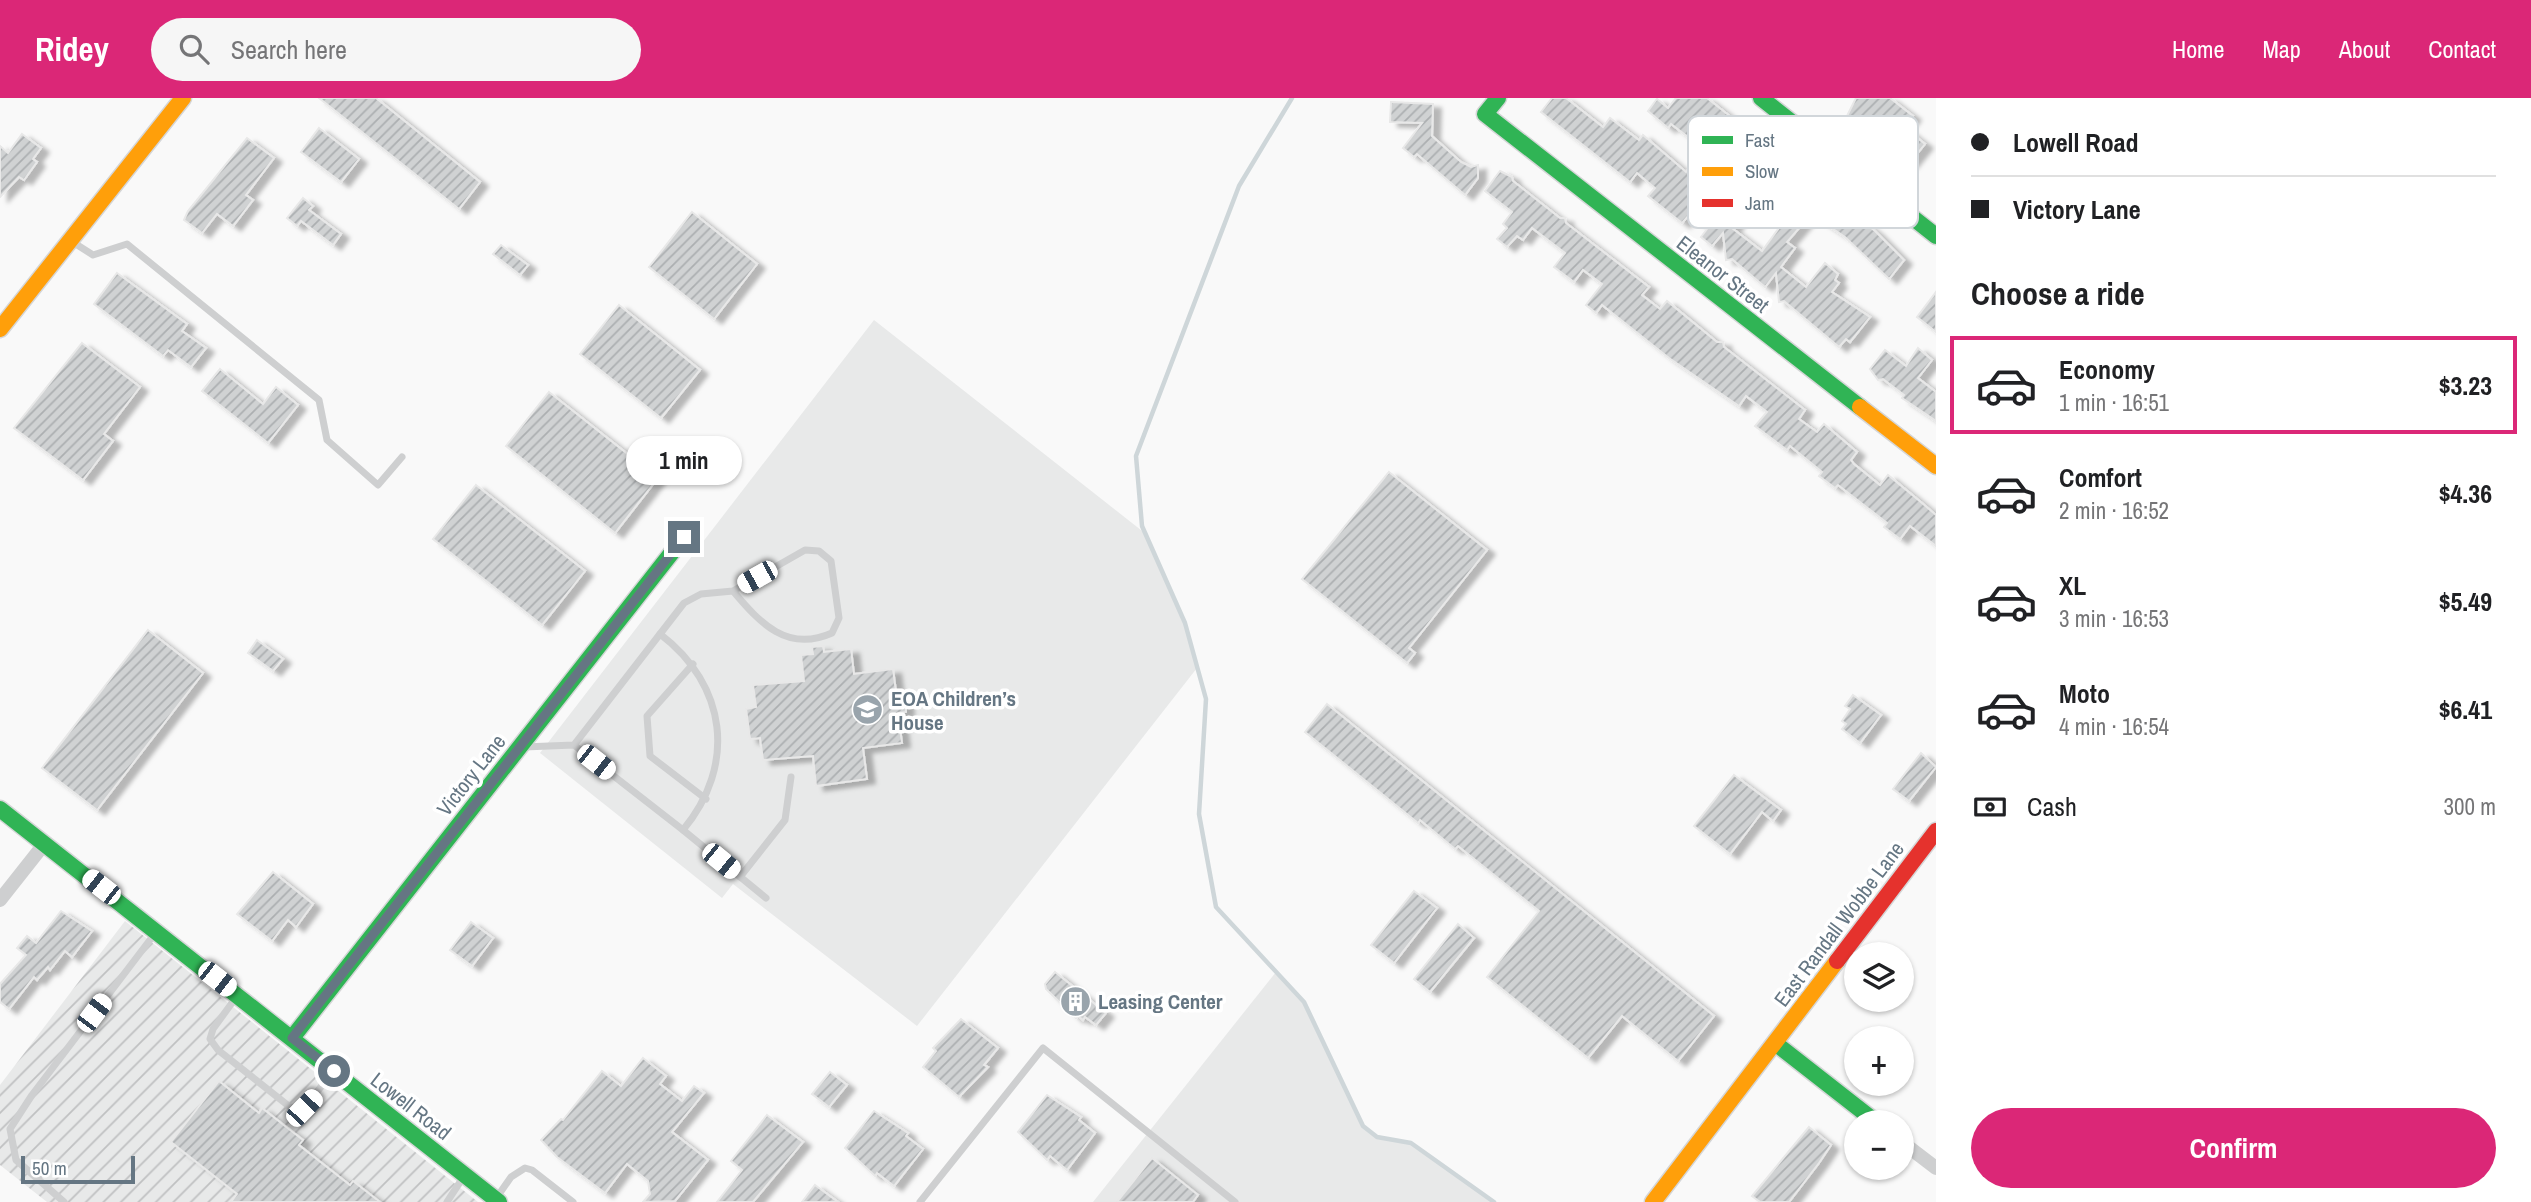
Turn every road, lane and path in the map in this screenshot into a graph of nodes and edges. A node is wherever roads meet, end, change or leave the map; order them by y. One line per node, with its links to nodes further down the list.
1 (183, 98): 7 (street)
2 (1498, 98): 10 (street, Eleanor Street)
3 (1761, 98): 4 (street)
4 (1784, 116)
5 (1918, 222): 6 (street)
6 (1936, 236)
7 (70, 240): 8 (street); 9 (lane)
8 (0, 329)
9 (402, 457)
10 (1936, 466)
11 (684, 537): 16 (street, Victory Lane)
12 (733, 591): 12 (lane); 13 (lane)
13 (660, 634): 14 (lane); 15 (lane)
14 (693, 664): 18 (lane); 18 (lane)
15 (574, 745): 16 (lane); 20 (lane)
16 (520, 747): 28 (street, Victory Lane)
17 (791, 777): 23 (lane)
18 (706, 799): 20 (lane)
19 (0, 809): 22 (street, Lowell Road)
20 (683, 830): 23 (lane)
21 (1936, 831): 29 (street, East Randall Wobbe Lane)
22 (45, 843): 25 (street); 26 (street, Lowell Road)
23 (740, 877): 24 (lane)
24 (766, 898)
25 (0, 900)
26 (156, 932): 27 (street, Lowell Road); 36 (lane)
27 (237, 995): 28 (street, Lowell Road); 30 (lane)
28 (292, 1038): 30 (street, Lowell Road)
29 (1775, 1043): 31 (street); 41 (street, East Randall Wobbe Lane)
30 (334, 1071): 34 (street, Lowell Road)
31 (1862, 1110)
32 (1914, 1151): 33 (street)
33 (1936, 1168)
34 (465, 1175): 35 (street, Lowell Road); 37 (lane)
35 (497, 1200): 38 (lane)
36 (64, 1202)
37 (447, 1202)
38 (573, 1202)
39 (920, 1202): 40 (lane)
40 (1235, 1202)
41 (1653, 1202)

